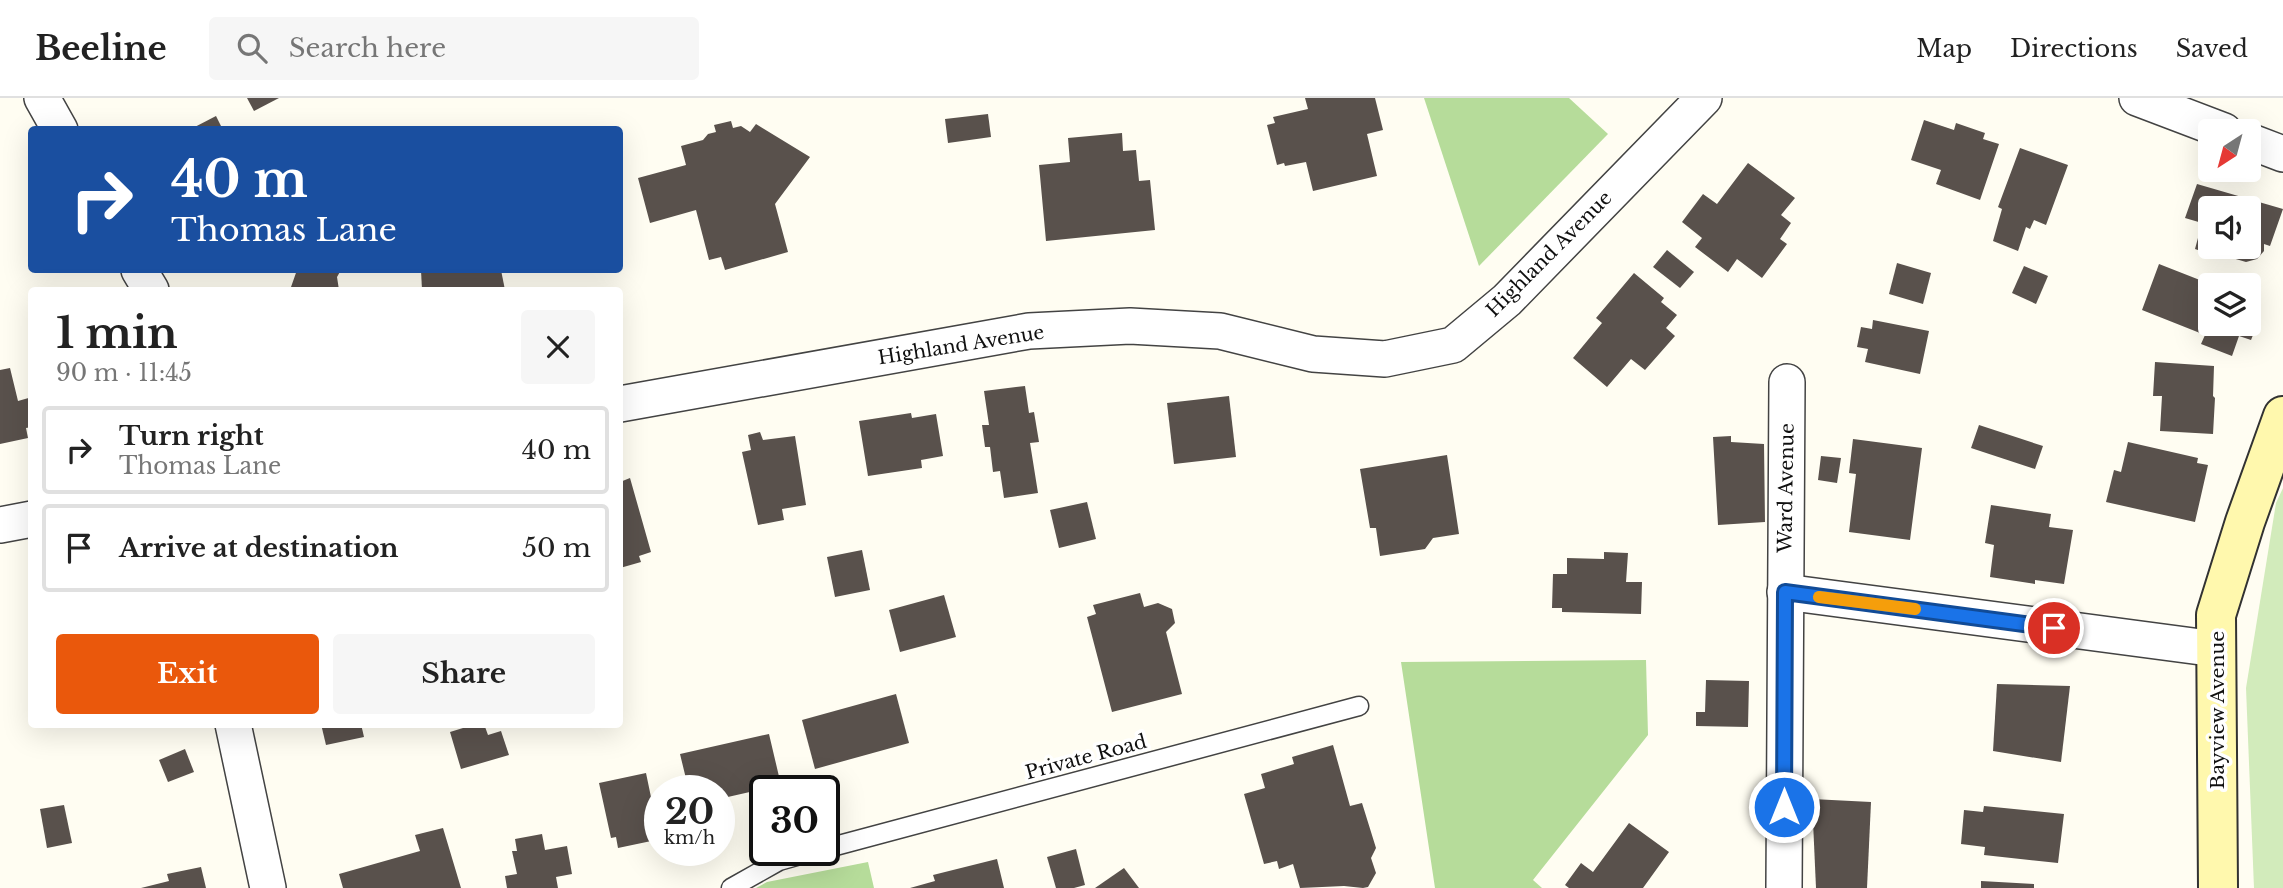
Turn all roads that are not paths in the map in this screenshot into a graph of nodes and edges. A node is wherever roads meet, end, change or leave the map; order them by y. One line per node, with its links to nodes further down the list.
1 (42, 98): 5 (street)
2 (1704, 98): 9 (street, Highland Avenue)
3 (2137, 98): 4 (street)
4 (2198, 121)
5 (58, 126)
6 (2261, 146): 7 (street)
7 (2283, 154)
8 (1787, 382): 13 (street, Ward Avenue)
9 (623, 403)
10 (2283, 416): 14 (main road, Bayview Avenue)
11 (28, 520): 12 (street)
12 (0, 525)
13 (1785, 592): 14 (street); 21 (street, Ward Avenue)
14 (2216, 649): 22 (main road, Bayview Avenue)
15 (1359, 706): 17 (lane, Private Road)
16 (234, 728): 19 (street)
17 (840, 845)
18 (770, 866): 20 (lane)
19 (268, 888)
20 (731, 888)
21 (1784, 888)
22 (2218, 888)

